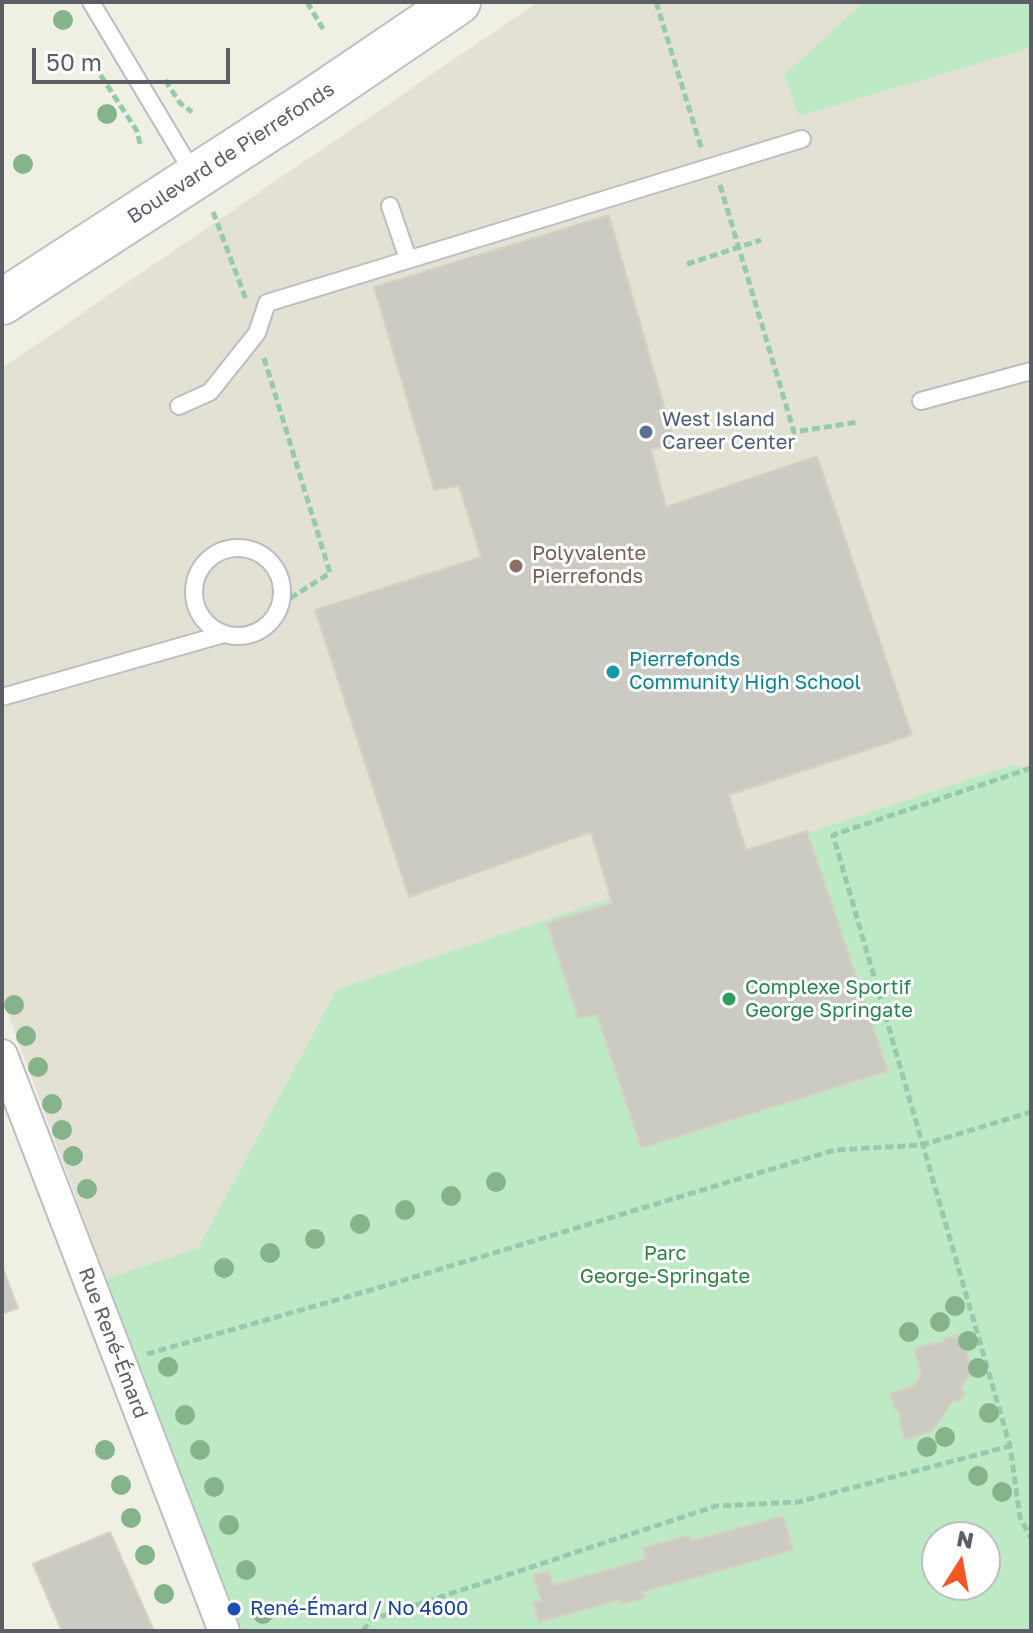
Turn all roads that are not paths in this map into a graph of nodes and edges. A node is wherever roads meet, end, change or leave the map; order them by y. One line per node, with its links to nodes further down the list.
1 (91, 2): 4 (lane)
2 (458, 2): 4 (main road, Boulevard de Pierrefonds)
3 (802, 139): 6 (lane)
4 (204, 195): 7 (main road, Boulevard de Pierrefonds)
5 (390, 206): 6 (lane)
6 (408, 259): 10 (lane)
7 (2, 302)
8 (1031, 371): 9 (lane)
9 (921, 401)
10 (179, 406)
11 (224, 634): 11 (lane); 12 (lane)
12 (2, 697)
13 (2, 1055): 14 (street, Rue René-Émard)
14 (224, 1631)

